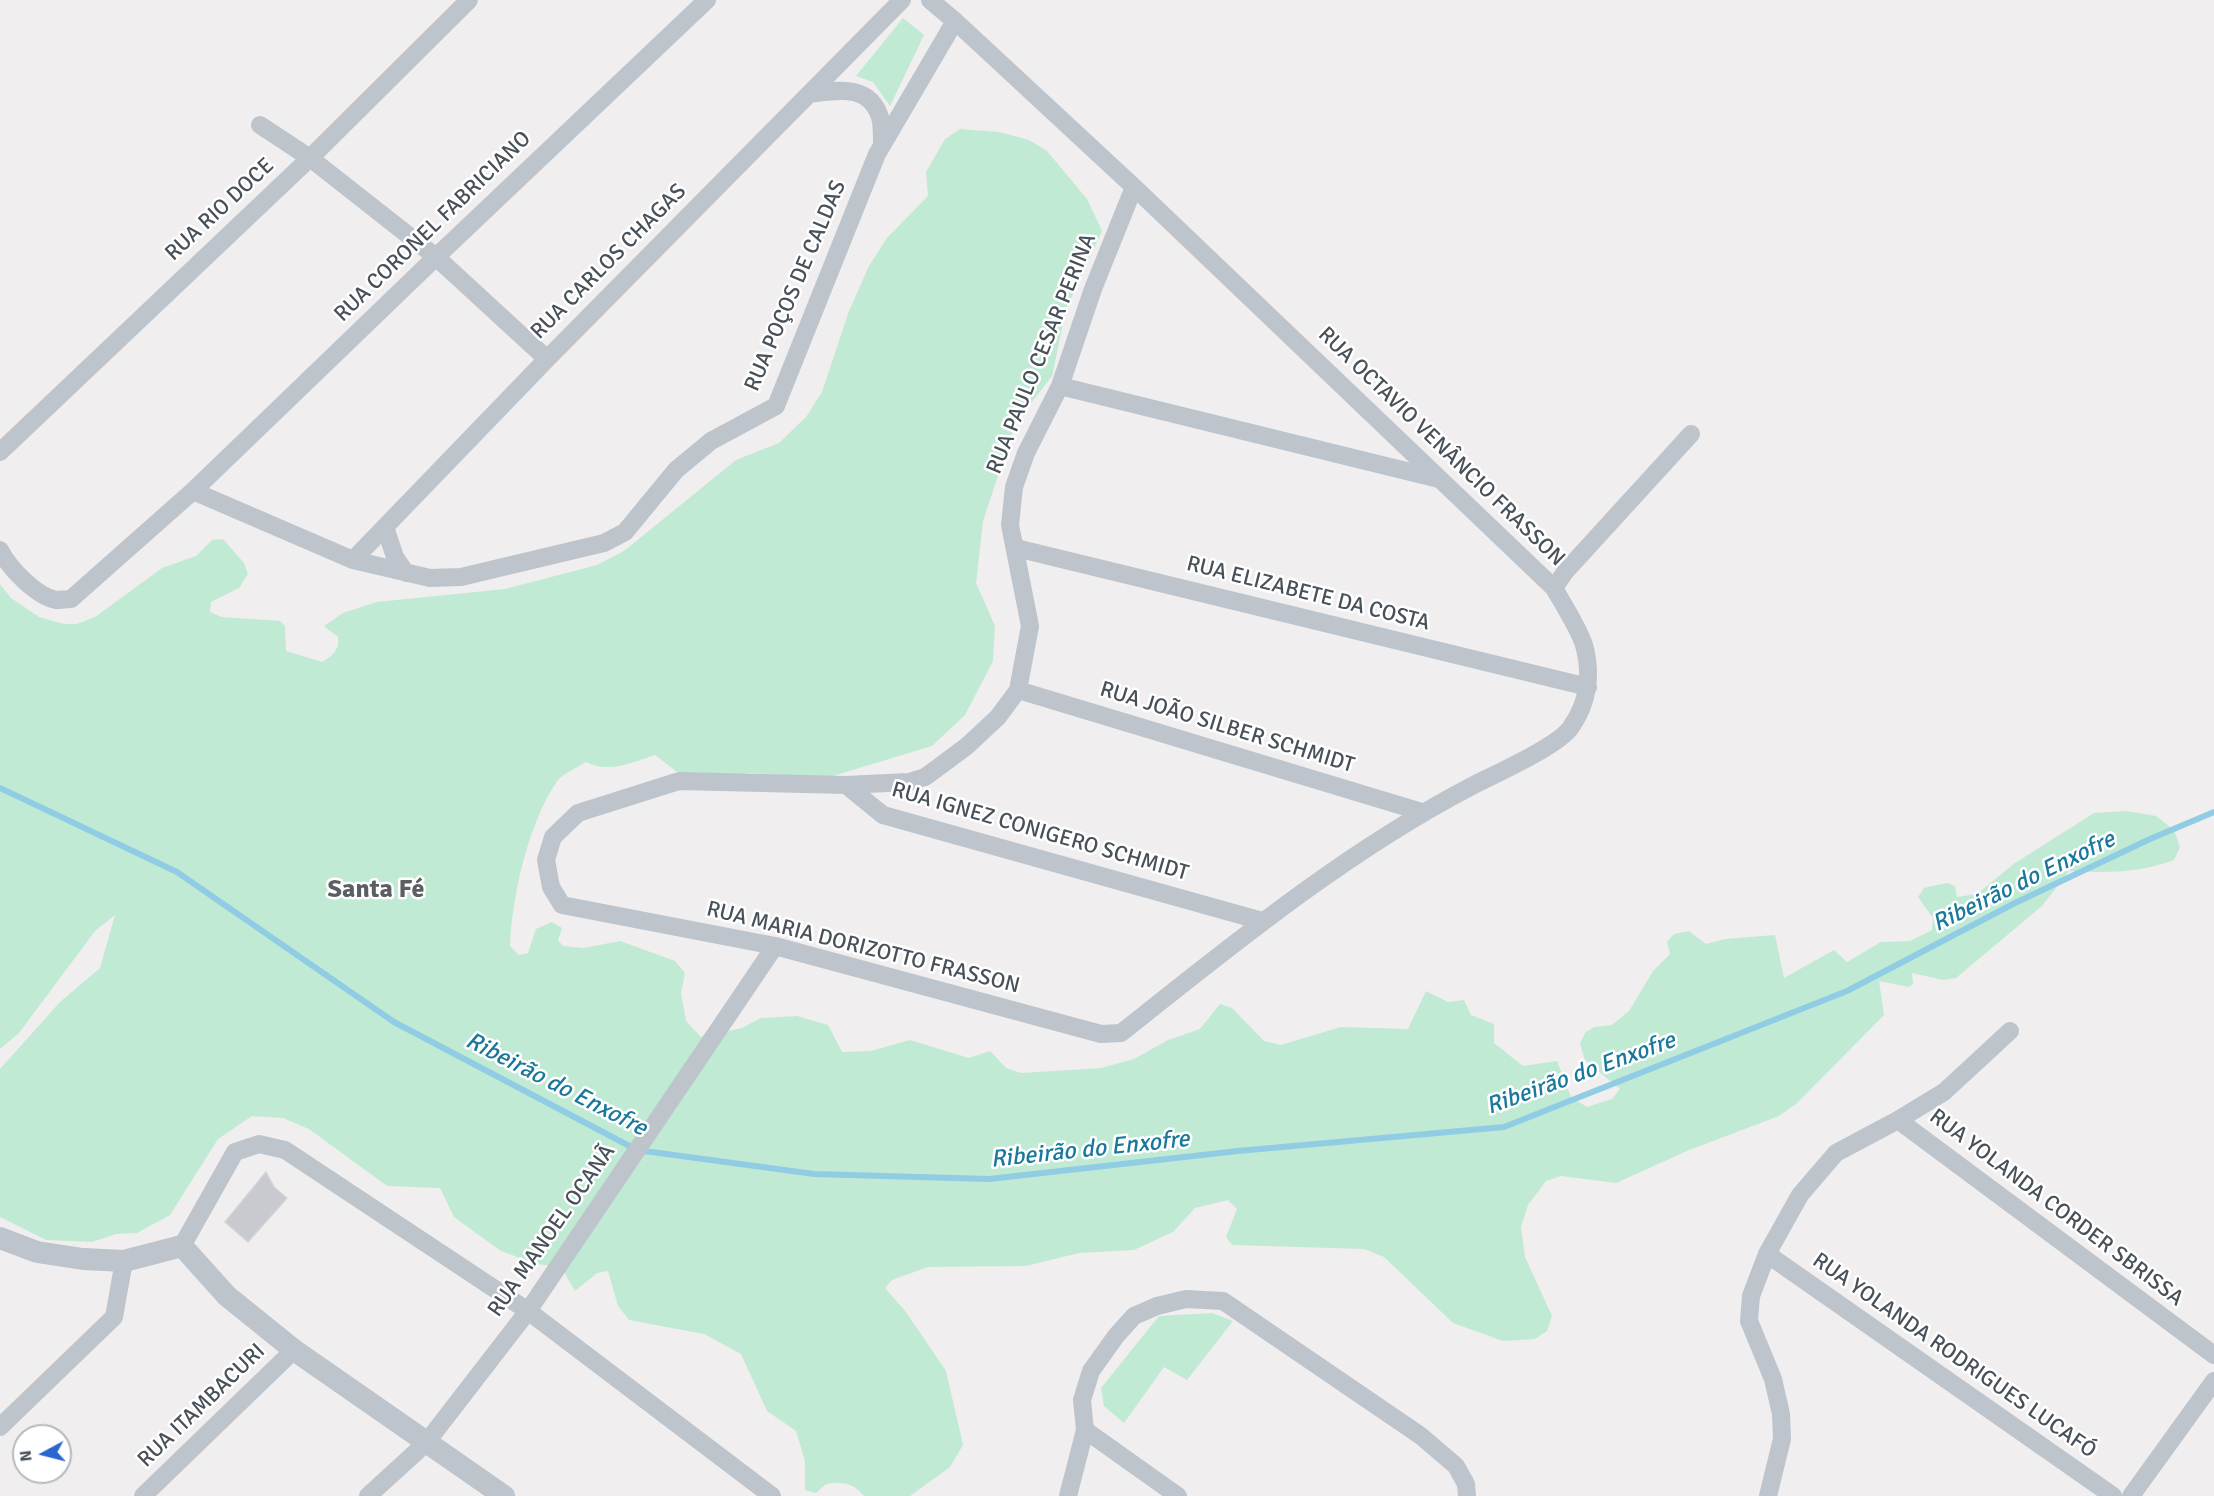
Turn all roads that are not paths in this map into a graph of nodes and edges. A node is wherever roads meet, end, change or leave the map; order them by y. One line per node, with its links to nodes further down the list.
1 (469, 0): 9 (street, RUA RIO DOCE)
2 (707, 0): 11 (street, RUA CORONEL FABRICIANO)
3 (902, 0): 6 (street, RUA CARLOS CHAGAS)
4 (930, 0): 5 (street, RUA OCTAVIO VENÂNCIO FRASSON)
5 (955, 21): 8 (street, RUA POÇOS DE CALDAS); 10 (street, RUA OCTAVIO VENÂNCIO FRASSON)
6 (809, 94): 8 (street); 12 (street, RUA CARLOS CHAGAS)
7 (260, 125): 9 (street)
8 (882, 146): 22 (street, RUA POÇOS DE CALDAS)
9 (310, 158): 11 (street); 15 (street, RUA RIO DOCE)
10 (1134, 188): 13 (street, RUA PAULO CESAR PERINA); 16 (street, RUA OCTAVIO VENÂNCIO FRASSON)
11 (436, 256): 12 (street); 17 (street, RUA CORONEL FABRICIANO)
12 (547, 359): 18 (street, RUA CARLOS CHAGAS)
13 (1060, 386): 16 (street); 19 (street, RUA PAULO CESAR PERINA)
14 (1691, 434): 23 (street)
15 (0, 452)
16 (1441, 480): 23 (street, RUA OCTAVIO VENÂNCIO FRASSON)
17 (193, 491): 20 (street); 21 (street, RUA POÇOS DE CALDAS)
18 (385, 527): 21 (street, RUA CARLOS CHAGAS); 22 (street)
19 (1016, 548): 24 (street, RUA ELIZABETE DA COSTA); 25 (street, RUA PAULO CESAR PERINA)
20 (0, 550)
21 (353, 560): 22 (street, RUA POÇOS DE CALDAS)
22 (406, 573)
23 (1554, 588): 24 (street, RUA OCTAVIO VENÂNCIO FRASSON)
24 (1588, 687): 27 (street, RUA OCTAVIO VENÂNCIO FRASSON)
25 (1018, 690): 26 (street, RUA PAULO CESAR PERINA); 27 (street, RUA JOÃO SILBER SCHMIDT)
26 (846, 785): 28 (street, RUA IGNEZ CONIGERO SCHMIDT); 29 (street, RUA MARIA DORIZOTTO FRASSON)
27 (1422, 812): 28 (street, RUA OCTAVIO VENÂNCIO FRASSON)
28 (1262, 921): 31 (street, RUA OCTAVIO VENÂNCIO FRASSON)
29 (775, 946): 31 (street, RUA MARIA DORIZOTTO FRASSON); 37 (street, RUA MANOEL OCANÃ)
30 (2010, 1031): 32 (street)
31 (1101, 1034)
32 (1898, 1120): 35 (street); 39 (street, RUA YOLANDA CORDER SBRISSA)
33 (0, 1238): 36 (street)
34 (182, 1246): 36 (street); 37 (street); 38 (street)
35 (1767, 1254): 51 (street); 52 (street, RUA YOLANDA RODRIGUES LUCAFÓ)
36 (124, 1261): 41 (street)
37 (528, 1311): 43 (street, RUA MANOEL OCANÃ); 47 (street)
38 (294, 1350): 43 (street); 44 (street, RUA ITAMBACURI)
39 (2214, 1355)
40 (2214, 1381): 53 (street)
41 (0, 1427)
42 (1085, 1430): 48 (street); 49 (street); 50 (street)
43 (426, 1443): 45 (street, RUA MANOEL OCANÃ); 46 (street)
44 (143, 1496)
45 (368, 1496)
46 (504, 1496)
47 (772, 1496)
48 (1068, 1496)
49 (1178, 1496)
50 (1467, 1496)
51 (1768, 1496)
52 (2113, 1496)
53 (2131, 1496)

